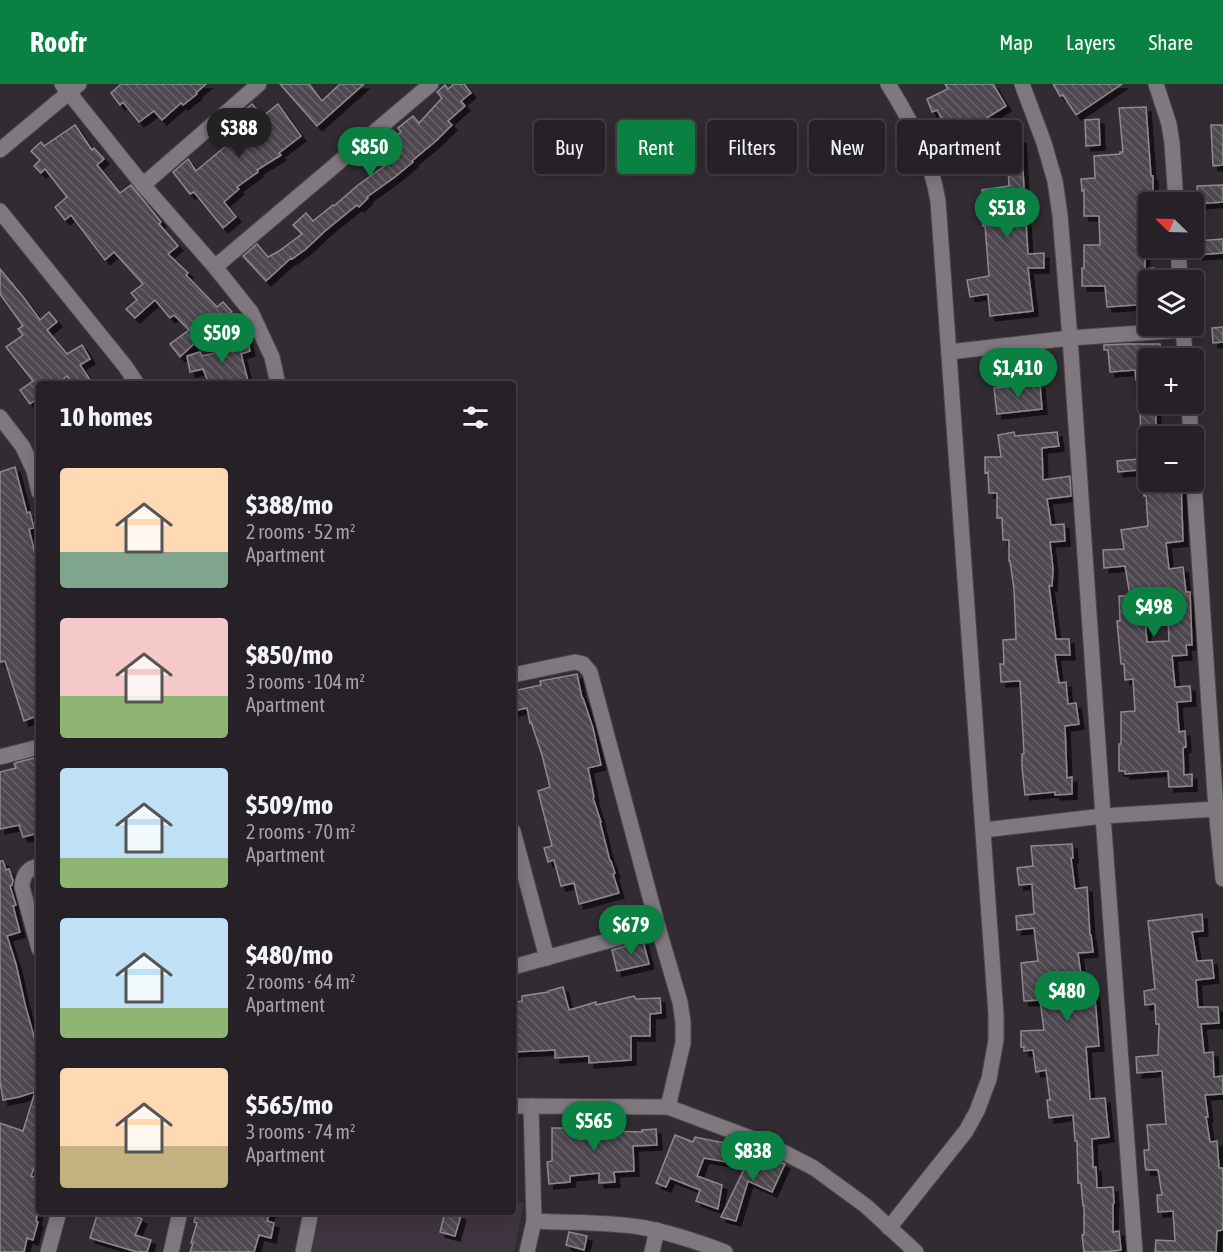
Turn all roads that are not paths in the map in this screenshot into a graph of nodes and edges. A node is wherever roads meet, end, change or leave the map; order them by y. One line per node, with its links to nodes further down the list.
1 (259, 84): 8 (street)
2 (431, 84): 11 (street)
3 (888, 84): 14 (street)
4 (1022, 84): 13 (street)
5 (1156, 84): 9 (street)
6 (70, 87): 7 (street); 8 (street)
7 (0, 150)
8 (143, 185): 11 (street)
9 (1175, 192)
10 (0, 211): 15 (street)
11 (214, 267): 16 (street)
12 (1138, 332): 13 (street)
13 (1070, 338): 14 (street); 24 (street)
14 (949, 352): 25 (street)
15 (135, 381)
16 (277, 381)
17 (0, 417): 18 (street)
18 (36, 482)
19 (1195, 492): 23 (street)
20 (516, 674): 29 (street)
21 (36, 748): 22 (street)
22 (0, 757)
23 (1216, 809): 24 (street); 28 (street)
24 (1103, 816): 25 (street); 49 (street)
25 (984, 830): 40 (street)
26 (516, 842): 31 (street)
27 (36, 866): 30 (street)
28 (1223, 879)
29 (658, 927): 31 (street); 35 (street)
30 (36, 938)
31 (547, 958): 32 (street)
32 (516, 966)
33 (516, 1106): 34 (street)
34 (531, 1106): 35 (street); 39 (street)
35 (668, 1107): 40 (street)
36 (58, 1215): 42 (street)
37 (179, 1215): 43 (street)
38 (310, 1215): 44 (street)
39 (534, 1221): 41 (street); 45 (street)
40 (889, 1228): 48 (street)
41 (657, 1230): 46 (street); 47 (street)
42 (48, 1252)
43 (171, 1252)
44 (303, 1252)
45 (528, 1252)
46 (652, 1252)
47 (725, 1252)
48 (916, 1252)
49 (1135, 1252)

